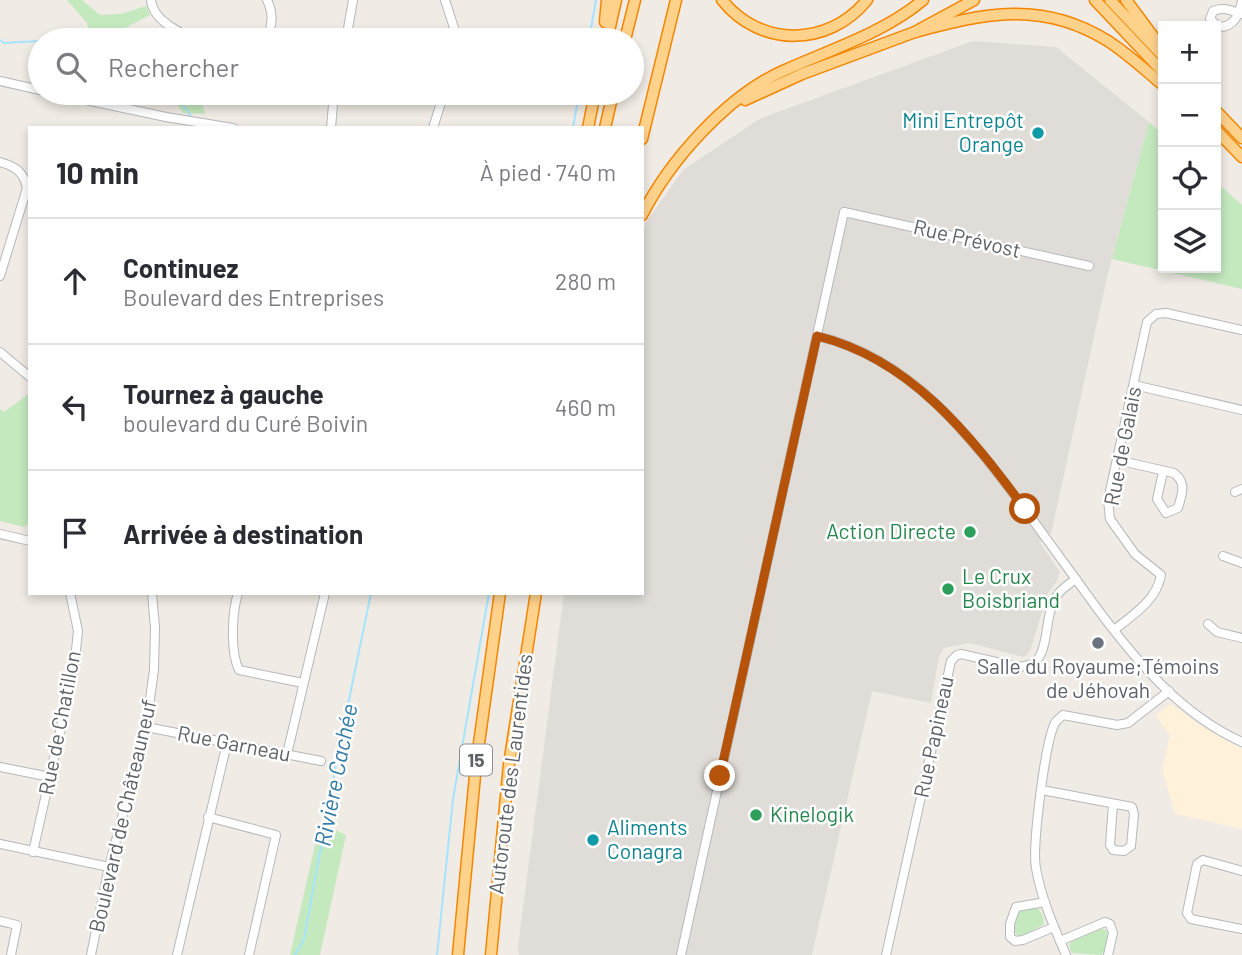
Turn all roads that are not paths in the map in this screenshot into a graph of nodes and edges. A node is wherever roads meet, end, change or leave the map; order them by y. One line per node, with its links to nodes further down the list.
1 (151, 0): 18 (street)
2 (267, 0): 19 (street)
3 (353, 0): 20 (street)
4 (445, 0): 21 (street)
5 (607, 0): 22 (highway)
6 (616, 0): 23 (highway)
7 (635, 0): 24 (highway)
8 (676, 0): 44 (highway)
9 (722, 0): 10 (highway)
10 (867, 0)
11 (923, 0): 37 (highway)
12 (974, 0): 25 (highway)
13 (1095, 0): 28 (highway)
14 (1110, 0): 27 (highway)
15 (1126, 0): 26 (highway)
16 (1242, 1): 17 (street)
17 (1240, 14)
18 (173, 28)
19 (271, 28)
20 (348, 28)
21 (454, 28)
22 (606, 28)
23 (608, 28)
24 (628, 28)
25 (915, 32): 30 (highway); 37 (highway)
26 (1158, 43)
27 (1158, 51)
28 (1158, 67)
29 (0, 80): 31 (street)
30 (1161, 84)
31 (28, 87)
32 (108, 105): 39 (street)
33 (333, 105): 40 (street)
34 (440, 105): 41 (street)
35 (593, 105): 42 (highway)
36 (610, 105): 43 (highway)
37 (730, 108): 49 (highway)
38 (1221, 116): 46 (highway)
39 (222, 126)
40 (331, 126)
41 (434, 126)
42 (588, 126)
43 (605, 126)
44 (644, 131)
45 (1221, 135): 47 (highway)
46 (1242, 138)
47 (1242, 157)
48 (0, 162): 51 (street)
49 (644, 212)
50 (0, 239): 51 (street)
51 (11, 242): 53 (street)
52 (1089, 266): 55 (street, Rue Prévost)
53 (0, 276)
54 (1242, 331): 58 (street, Rue de Galais)
55 (817, 336): 66 (street); 105 (street)
56 (0, 352): 57 (street)
57 (28, 375)
58 (1134, 385): 59 (street); 60 (street, Rue de Galais)
59 (1242, 410)
60 (1117, 460): 61 (street); 74 (street, Rue de Galais)
61 (1163, 472): 61 (street)
62 (0, 534): 63 (street)
63 (28, 541)
64 (1223, 555): 65 (street)
65 (1242, 563)
66 (1076, 579): 74 (street); 106 (street, Rue Papineau)
67 (70, 595): 84 (street, Rue de Chatillon)
68 (152, 595): 78 (street, Boulevard de Châteauneuf)
69 (237, 595): 76 (street)
70 (325, 595): 76 (street)
71 (500, 595): 102 (highway, Autoroute des Laurentides / 15)
72 (536, 595): 92 (highway, Autoroute des Laurentides / 15)
73 (1208, 624): 75 (street)
74 (1114, 630): 77 (street)
75 (1242, 638)
76 (303, 683): 81 (street)
77 (1169, 691): 79 (street); 85 (street)
78 (146, 727): 80 (street, Rue Garneau); 90 (street, Boulevard de Châteauneuf)
79 (1242, 742)
80 (227, 743): 81 (street, Rue Garneau); 87 (street)
81 (287, 754): 82 (street, Rue Garneau)
82 (321, 761)
83 (0, 767): 84 (street)
84 (50, 778): 89 (street, Rue de Chatillon)
85 (1042, 790): 86 (street); 93 (street)
86 (1113, 804): 86 (street)
87 (208, 817): 100 (street); 101 (street)
88 (0, 844): 89 (street)
89 (33, 852): 90 (street)
90 (109, 867): 99 (street, Boulevard de Châteauneuf)
91 (1242, 871): 96 (street)
92 (497, 886): 103 (highway, Autoroute des Laurentides / 15); 104 (highway)
93 (1045, 902): 95 (street); 95 (street)
94 (0, 921): 98 (street)
95 (1054, 927): 97 (street)
96 (1242, 929)
97 (1060, 941): 107 (street); 108 (street)
98 (11, 955)
99 (92, 955)
100 (177, 955)
101 (249, 955)
102 (458, 955)
103 (491, 955)
104 (498, 955)
105 (681, 955)
106 (886, 955)
107 (1066, 955)
108 (1108, 955)

